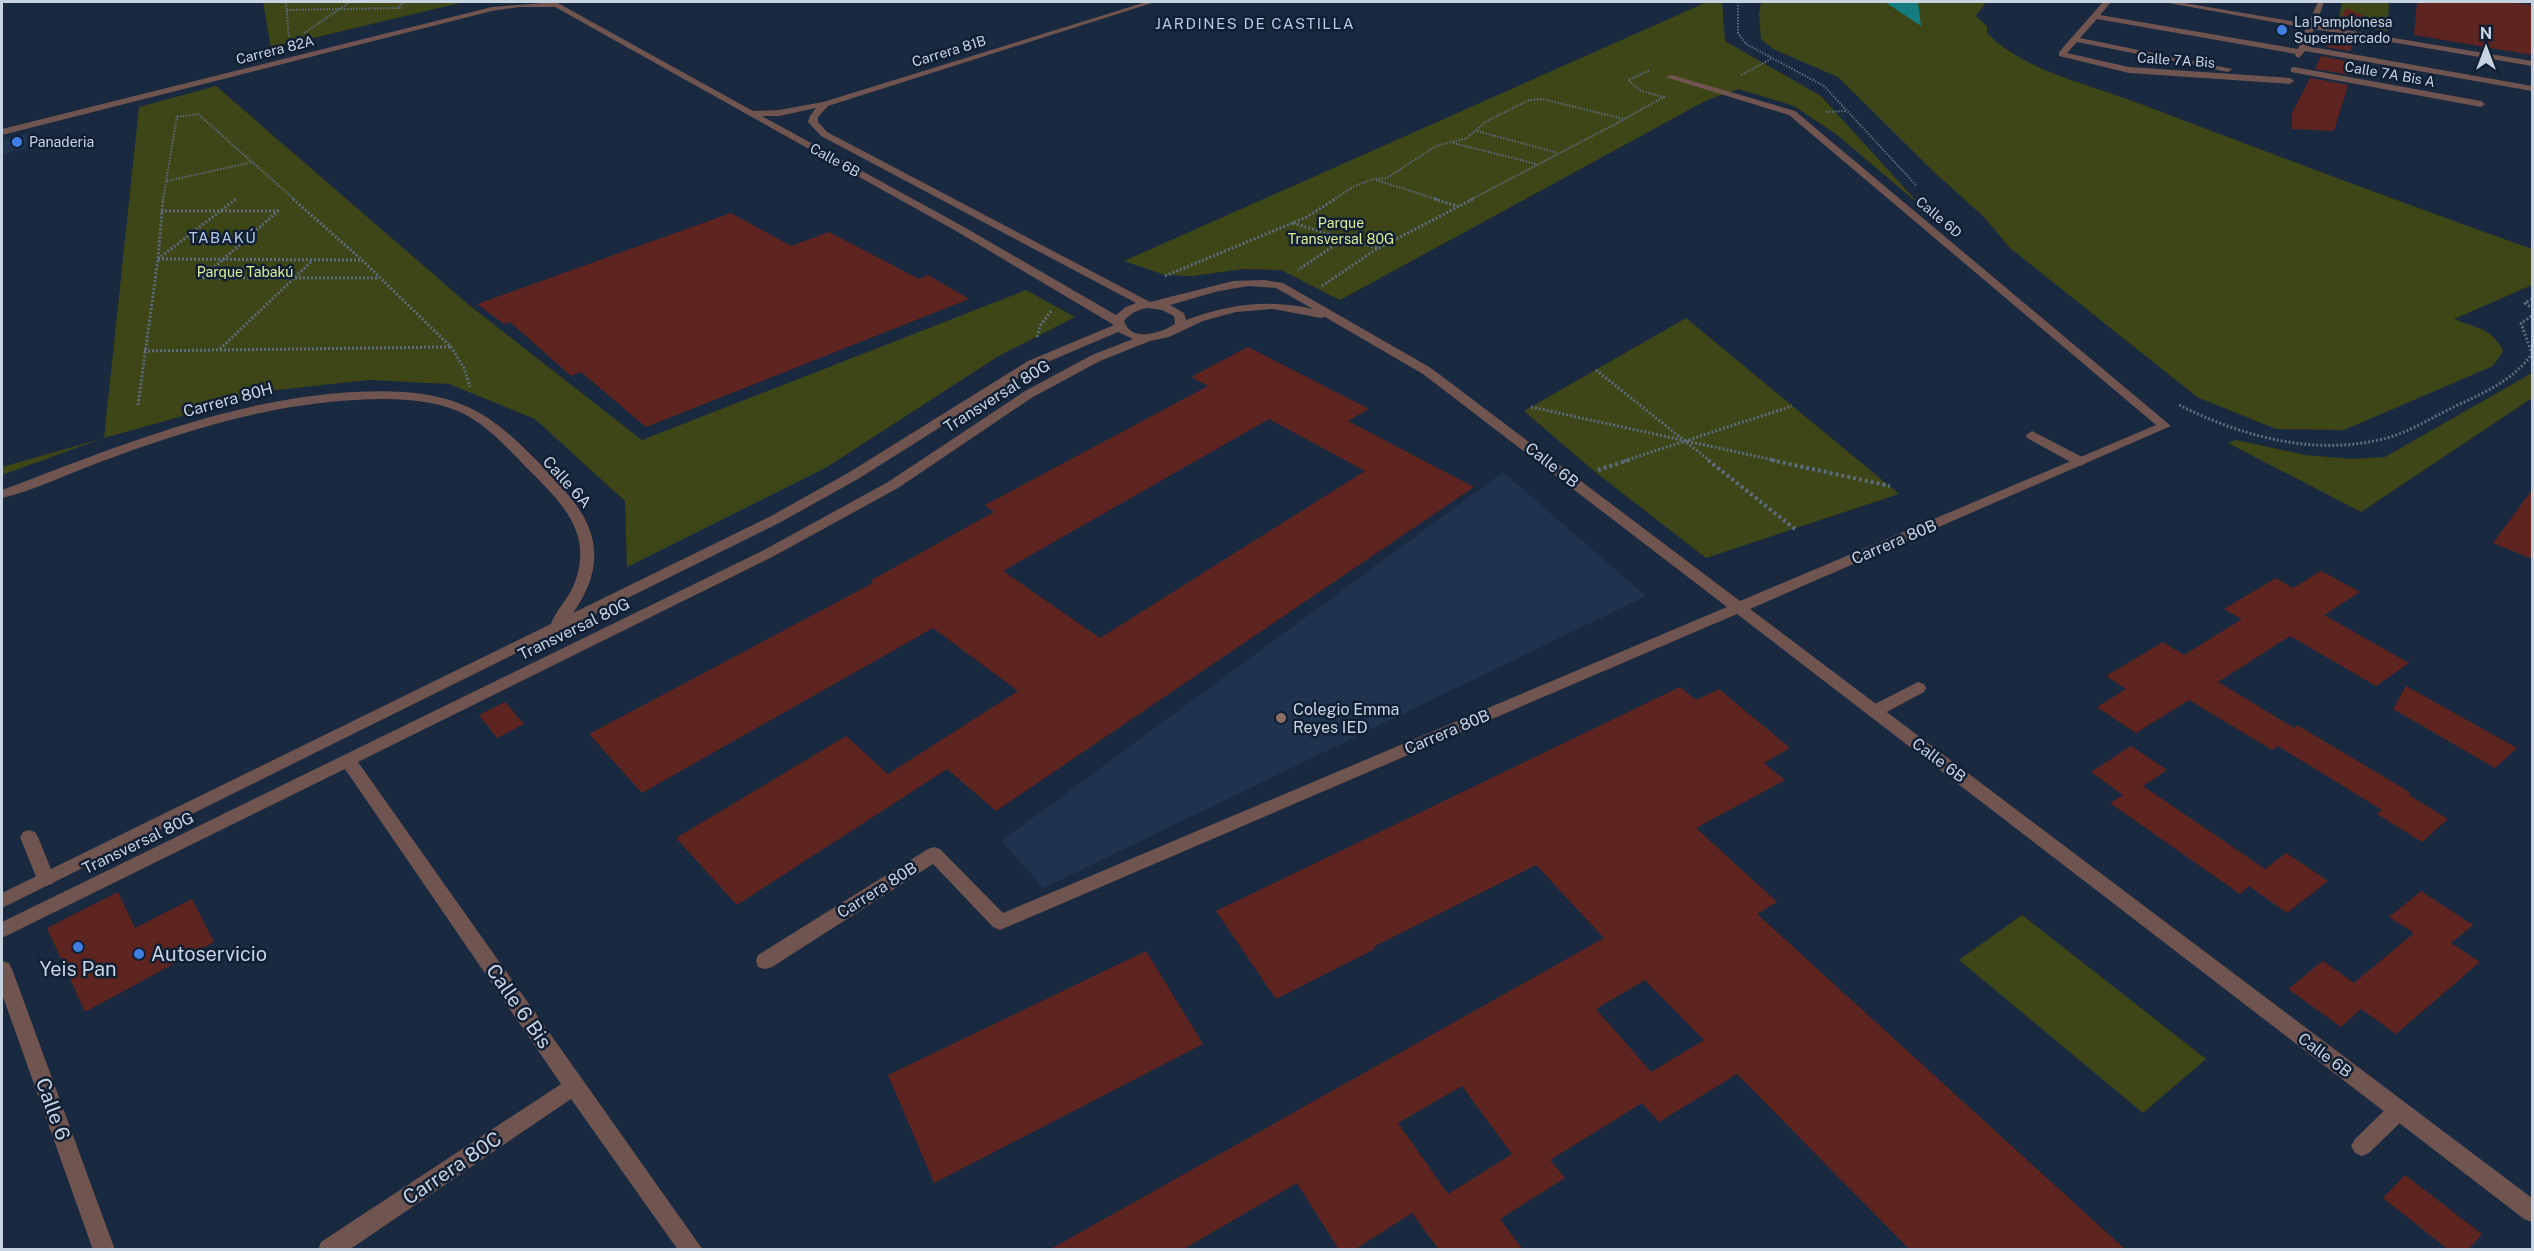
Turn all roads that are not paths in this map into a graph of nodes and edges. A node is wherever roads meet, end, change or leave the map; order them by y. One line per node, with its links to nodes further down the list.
1 (488, 2): 20 (street, Carrera 82A)
2 (1152, 2): 17 (street, Carrera 81B)
3 (2107, 2): 8 (street)
4 (2167, 2): 7 (street)
5 (2321, 2): 9 (street)
6 (553, 3): 19 (street, Calle 6B); 21 (street, Carrera 82A)
7 (2216, 6): 9 (street)
8 (2094, 16): 10 (street); 11 (street)
9 (2312, 26): 11 (street); 12 (street)
10 (2075, 39): 15 (street); 15 (street, Calle 7A Bis)
11 (2302, 50): 13 (street); 16 (street)
12 (2532, 64)
13 (2294, 70): 15 (street); 18 (street, Calle 7A Bis A)
14 (1669, 78): 28 (street, Calle 6D)
15 (2290, 81)
16 (2532, 89)
17 (825, 104): 19 (street, Carrera 81B); 22 (street, Calle 6B)
18 (2481, 104)
19 (751, 113): 24 (street, Calle 6B)
20 (2, 122)
21 (2, 132)
22 (1153, 305): 23 (street); 24 (street, Transversal 80G); 25 (street, Calle 6B)
23 (1338, 319): 25 (street); 32 (street, Calle 6B)
24 (1118, 324): 26 (street, Calle 6B); 33 (street, Transversal 80G)
25 (1181, 325): 26 (street, Transversal 80G)
26 (1149, 337): 36 (street, Transversal 80G)
27 (470, 413): 31 (street, Carrera 80H); 33 (street, Calle 6A)
28 (2165, 426): 30 (street, Carrera 80B)
29 (2032, 435): 30 (street)
30 (2081, 462): 32 (street, Carrera 80B)
31 (2, 494)
32 (1738, 608): 35 (street, Calle 6B); 41 (street, Carrera 80B)
33 (557, 625): 38 (street, Transversal 80G)
34 (1918, 688): 35 (street)
35 (1875, 711): 44 (street, Calle 6B)
36 (348, 760): 40 (street, Transversal 80G); 43 (street, Calle 6 Bis)
37 (29, 837): 38 (street)
38 (46, 879): 39 (street, Transversal 80G)
39 (2, 901)
40 (2, 930)
41 (765, 961)
42 (2, 969): 47 (street, Calle 6)
43 (574, 1086): 48 (street, Carrera 80C); 49 (street, Calle 6 Bis)
44 (2398, 1111): 45 (street); 46 (street, Calle 6B)
45 (2362, 1146)
46 (2532, 1211)
47 (104, 1250)
48 (329, 1250)
49 (693, 1250)

